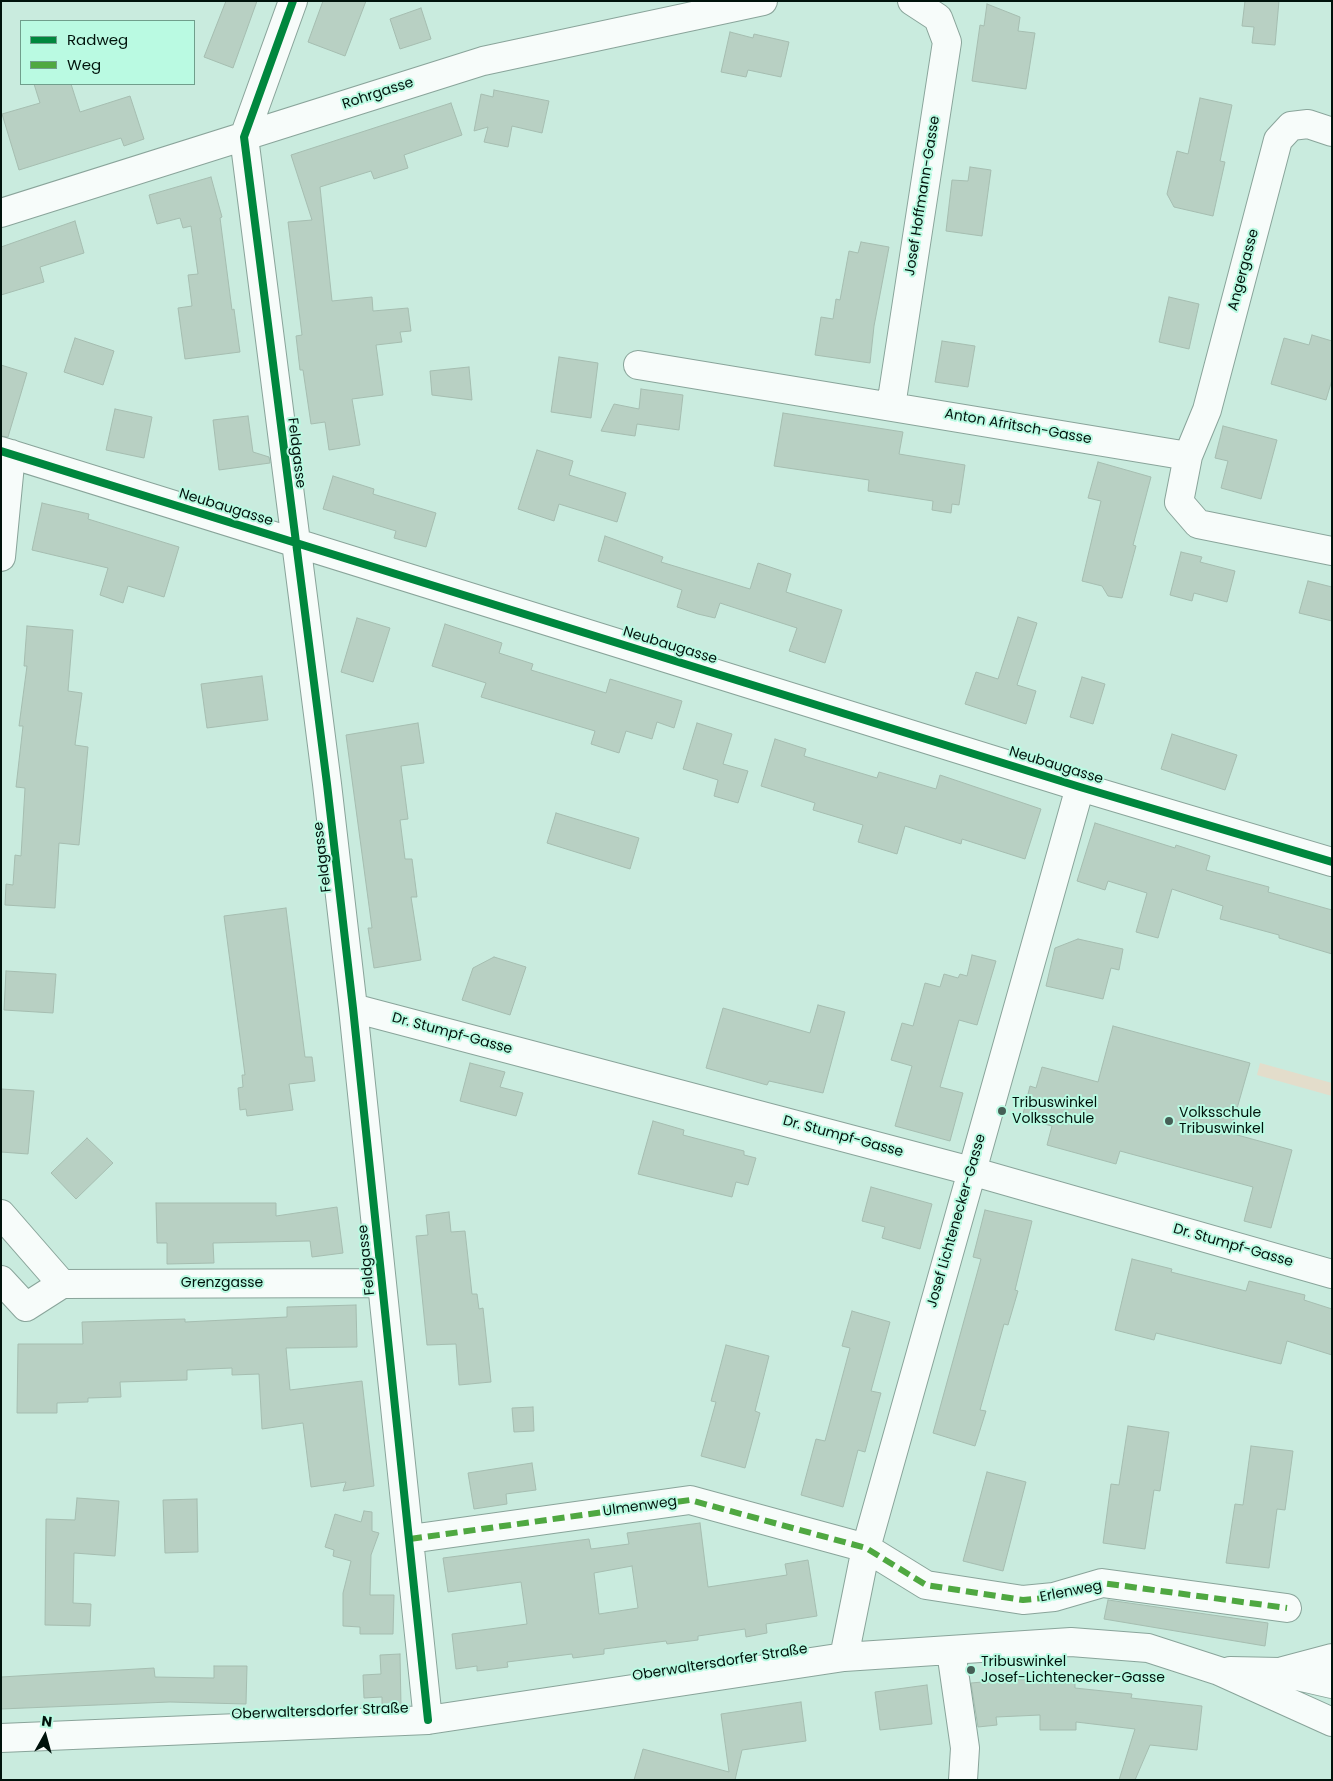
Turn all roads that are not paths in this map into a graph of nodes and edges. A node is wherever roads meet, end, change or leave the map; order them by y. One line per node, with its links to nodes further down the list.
1 (294, 1): 5 (street, Feldgasse)
2 (762, 1): 5 (street, Rohrgasse)
3 (912, 1): 8 (street, Josef Hoffmann-Gasse)
4 (1332, 132): 10 (street, Angergasse)
5 (244, 137): 6 (street, Rohrgasse); 11 (street, Feldgasse)
6 (1, 213)
7 (638, 365): 8 (street, Anton Afritsch-Gasse)
8 (891, 406): 10 (street, Anton Afritsch-Gasse)
9 (6, 452): 11 (street, Neubaugasse); 13 (street)
10 (1188, 456): 12 (street)
11 (294, 543): 14 (street, Neubaugasse); 16 (street, Feldgasse)
12 (1332, 551)
13 (1, 557)
14 (1080, 787): 15 (street, Neubaugasse); 17 (street, Josef Lichtenecker-Gasse)
15 (1332, 862)
16 (353, 1008): 17 (street, Dr. Stumpf-Gasse); 21 (street, Feldgasse)
17 (971, 1171): 19 (street, Dr. Stumpf-Gasse); 24 (street, Josef Lichtenecker-Gasse)
18 (1, 1214): 22 (street)
19 (1332, 1274)
20 (1, 1280): 22 (street)
21 (382, 1283): 22 (street, Grenzgasse); 23 (street, Feldgasse)
22 (62, 1284)
23 (410, 1539): 24 (street, Ulmenweg); 32 (street, Feldgasse)
24 (866, 1548): 25 (street, Erlenweg); 27 (street, Josef Lichtenecker-Gasse)
25 (1287, 1608)
26 (951, 1651): 27 (street, Oberwaltersdorfer Straße); 29 (street, Oberwaltersdorfer Straße); 35 (street)
27 (844, 1657): 32 (street, Oberwaltersdorfer Straße)
28 (1332, 1658): 30 (street)
29 (1219, 1671): 30 (street); 33 (street)
30 (1280, 1672): 31 (street)
31 (1332, 1684)
32 (428, 1720): 34 (street, Oberwaltersdorfer Straße)
33 (1332, 1722)
34 (1, 1738)
35 (963, 1780)

